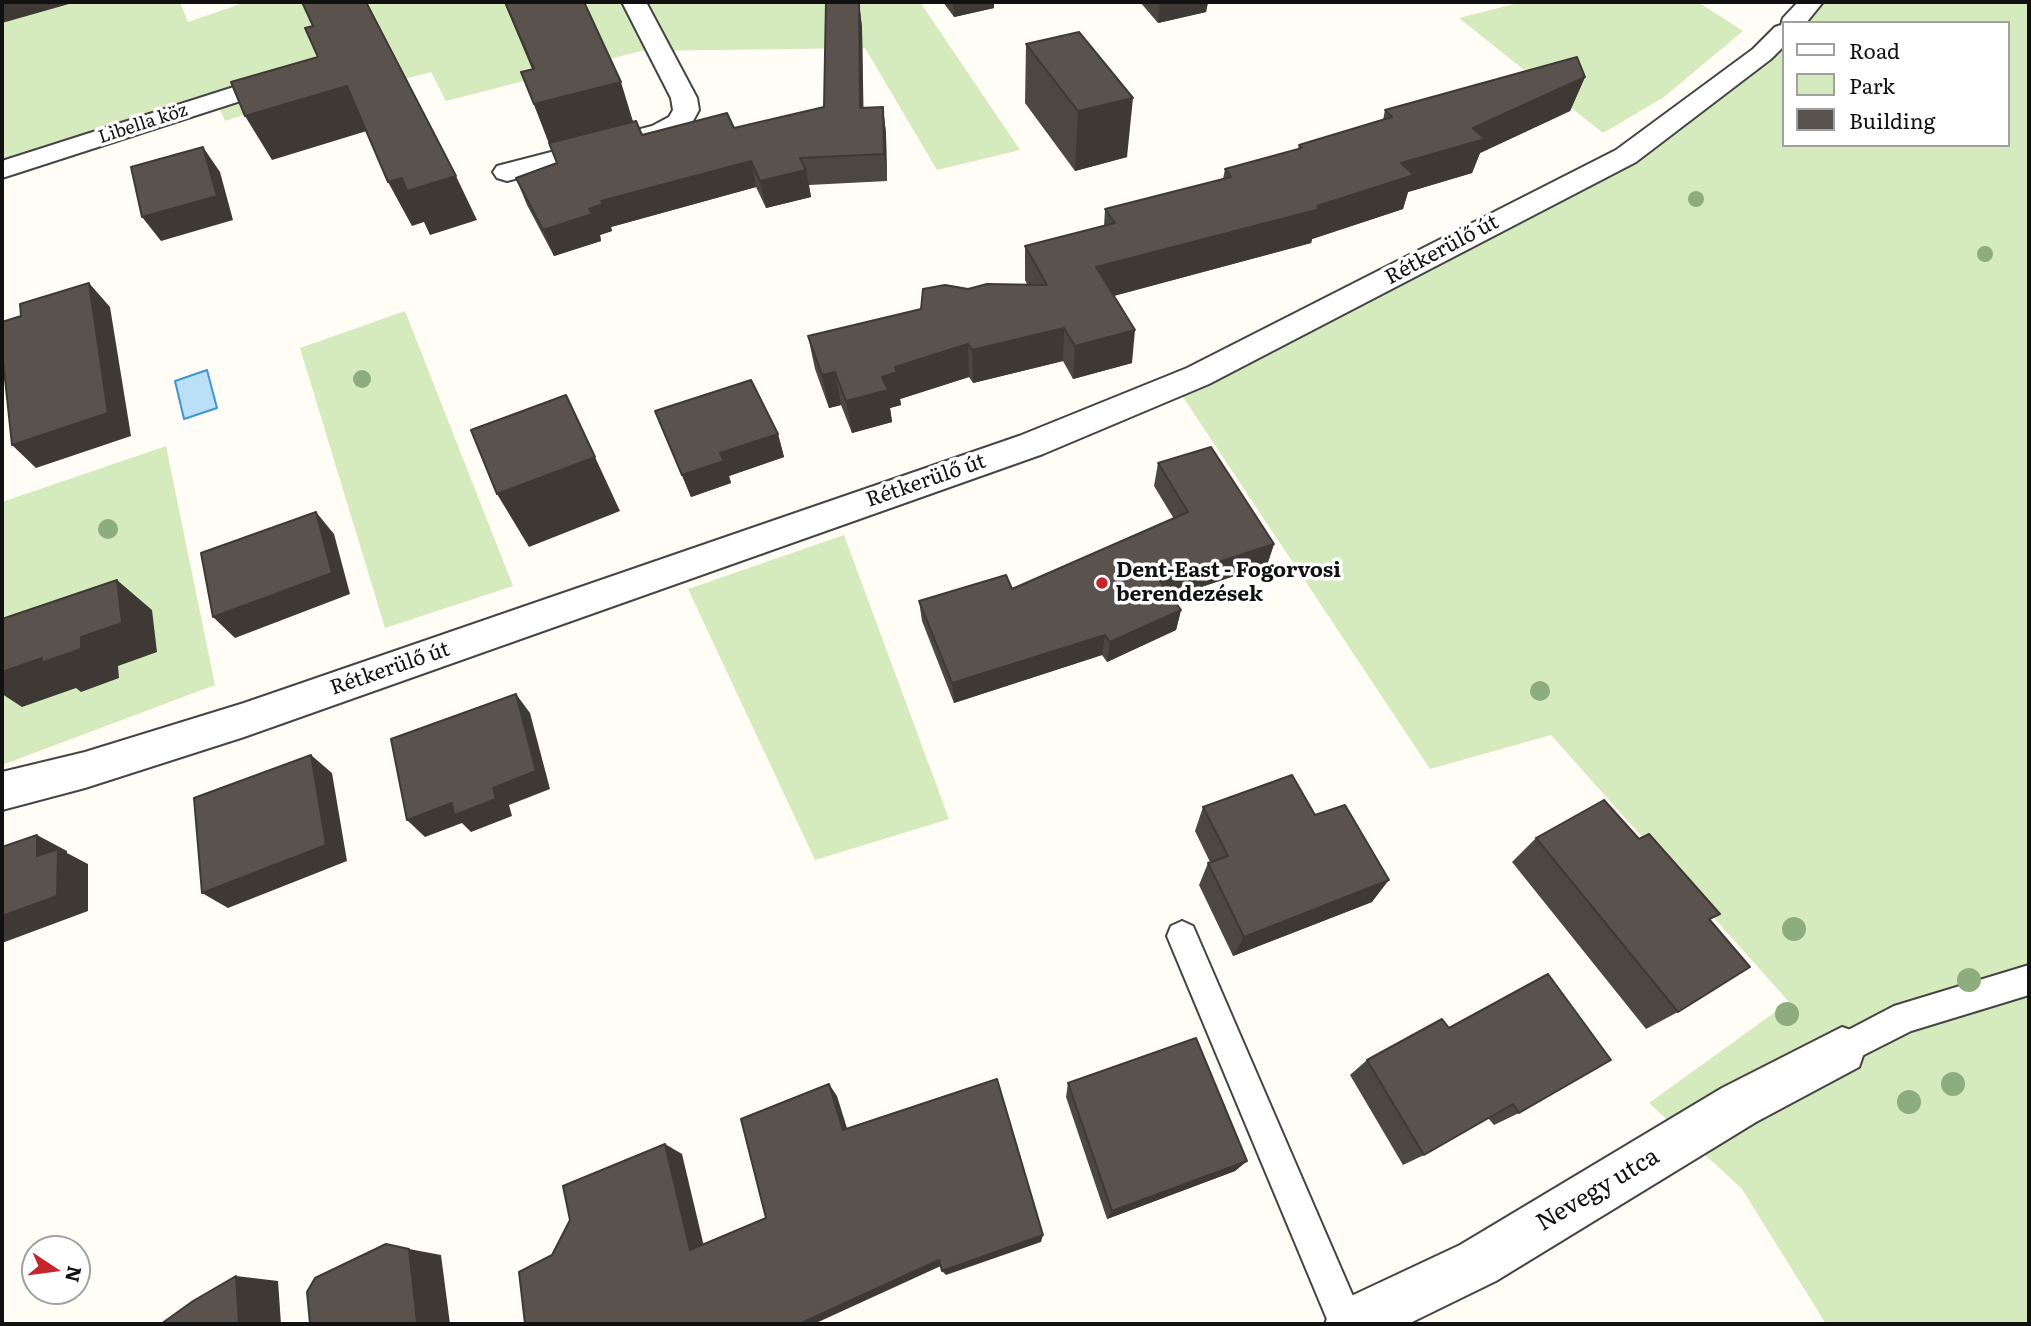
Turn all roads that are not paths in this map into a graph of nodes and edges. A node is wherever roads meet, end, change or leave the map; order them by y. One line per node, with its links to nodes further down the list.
1 (634, 2): 7 (street)
2 (1811, 2): 3 (street)
3 (1794, 21)
4 (1783, 33): 8 (street, Rétkerülő út)
5 (284, 79): 6 (street, Libella köz)
6 (2, 170)
7 (507, 173)
8 (2, 792)
9 (1182, 936): 12 (lane)
10 (2029, 980): 11 (lane)
11 (1842, 1050): 12 (street, Nevegy utca)
12 (1349, 1324)

